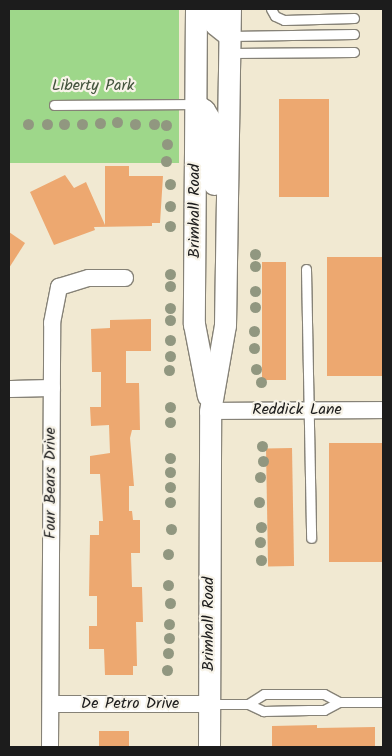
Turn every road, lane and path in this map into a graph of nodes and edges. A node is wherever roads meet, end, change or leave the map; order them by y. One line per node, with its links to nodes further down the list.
1 (196, 9): 9 (street, Brimhall Road)
2 (212, 9): 7 (street)
3 (230, 9): 7 (street, Brimhall Road)
4 (271, 9): 5 (lane)
5 (354, 18)
6 (354, 34): 7 (lane)
7 (230, 45): 8 (lane); 11 (street, Brimhall Road)
8 (354, 52)
9 (195, 104): 10 (lane); 11 (street); 18 (street, Brimhall Road)
10 (54, 105)
11 (226, 250): 18 (street, Brimhall Road)
12 (306, 269): 16 (lane)
13 (125, 278): 14 (street, Four Bears Drive)
14 (52, 388): 15 (street); 23 (street, Four Bears Drive)
15 (9, 389)
16 (308, 410): 17 (street, Reddick Lane); 18 (street, Reddick Lane); 19 (lane)
17 (383, 410)
18 (210, 411): 24 (street, Brimhall Road)
19 (311, 538)
20 (297, 694): 21 (lane); 25 (lane); 26 (lane)
21 (338, 702): 22 (lane); 26 (lane)
22 (383, 702)
23 (50, 704): 24 (street, De Petro Drive); 27 (street, Four Bears Drive)
24 (209, 704): 25 (lane); 28 (street, Brimhall Road)
25 (248, 704): 26 (lane)
26 (297, 710)
27 (50, 747)
28 (209, 747)

